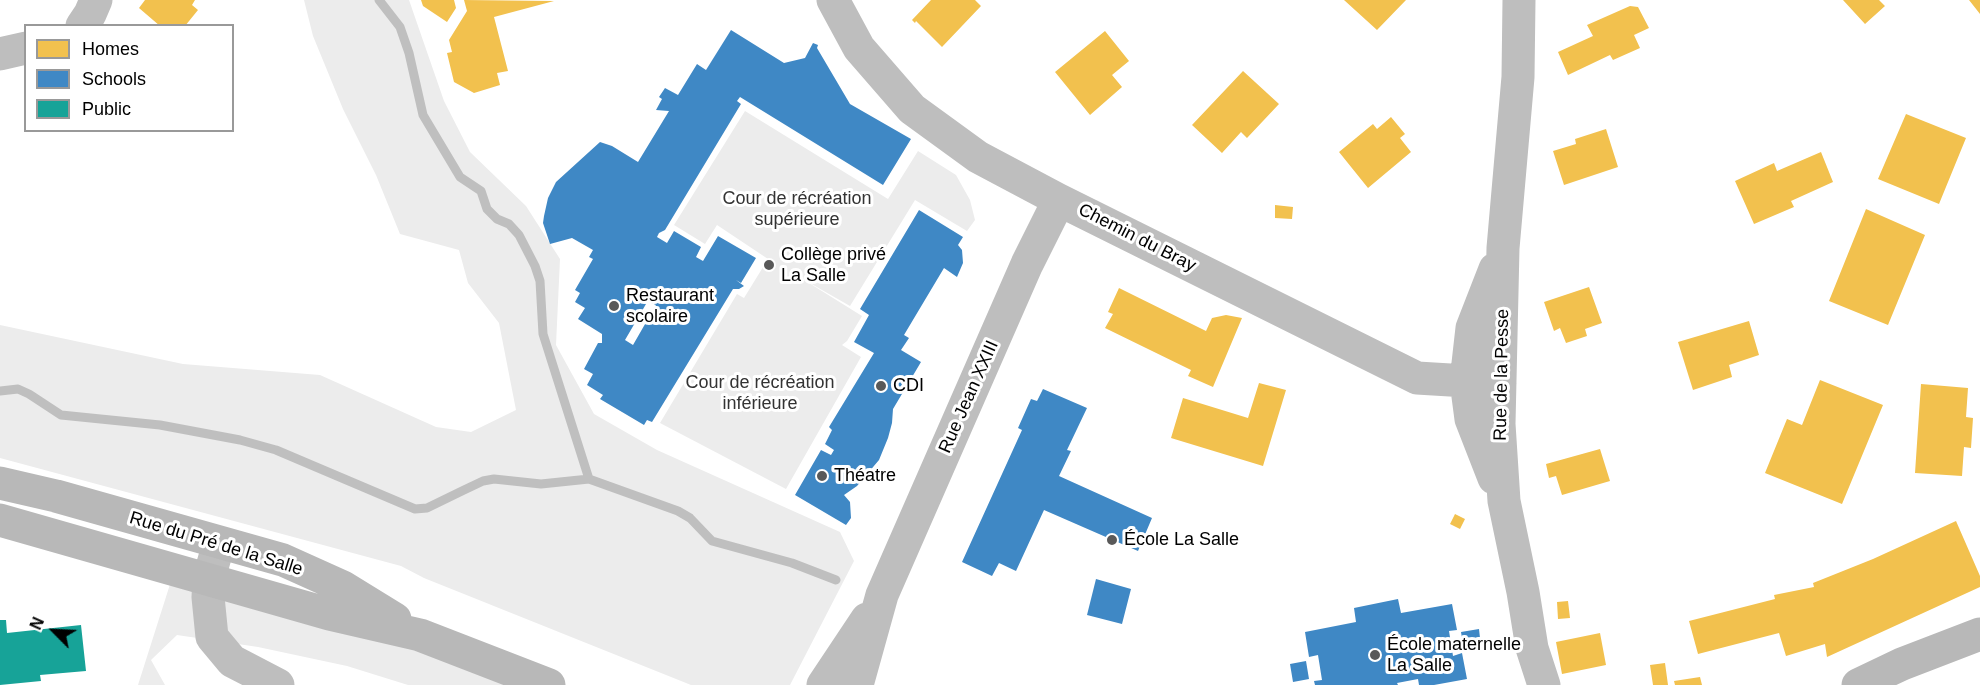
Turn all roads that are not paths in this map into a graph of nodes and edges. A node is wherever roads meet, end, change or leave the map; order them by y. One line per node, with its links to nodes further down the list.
1 (96, 0): 4 (street)
2 (833, 0): 7 (street, Chemin du Bray)
3 (1519, 0): 8 (street, Rue de la Pesse)
4 (83, 24)
5 (24, 48): 6 (street)
6 (0, 54)
7 (1059, 200): 9 (street, Chemin du Bray); 16 (street, Rue Jean XXIII)
8 (1503, 248): 9 (street, Rue de la Pesse); 10 (street, Rue de la Pesse)
9 (1466, 381): 10 (street, Chemin du Bray); 12 (street, Rue de la Pesse)
10 (1500, 383): 12 (street, Rue de la Pesse)
11 (0, 483): 14 (main road, Rue du Pré de la Salle)
12 (1504, 501): 23 (street, Rue de la Pesse)
13 (0, 520): 15 (main road, Rue du Pré de la Salle)
14 (219, 543): 15 (street); 17 (main road, Rue du Pré de la Salle)
15 (209, 579): 17 (main road, Rue du Pré de la Salle); 19 (street)
16 (882, 595): 21 (street, Rue Jean XXIII); 22 (street, Rue Jean XXIII)
17 (420, 634): 20 (main road, Rue du Pré de la Salle)
18 (1980, 634): 24 (main road)
19 (278, 685)
20 (549, 685)
21 (823, 685)
22 (857, 685)
23 (1544, 685)
24 (1858, 685)

